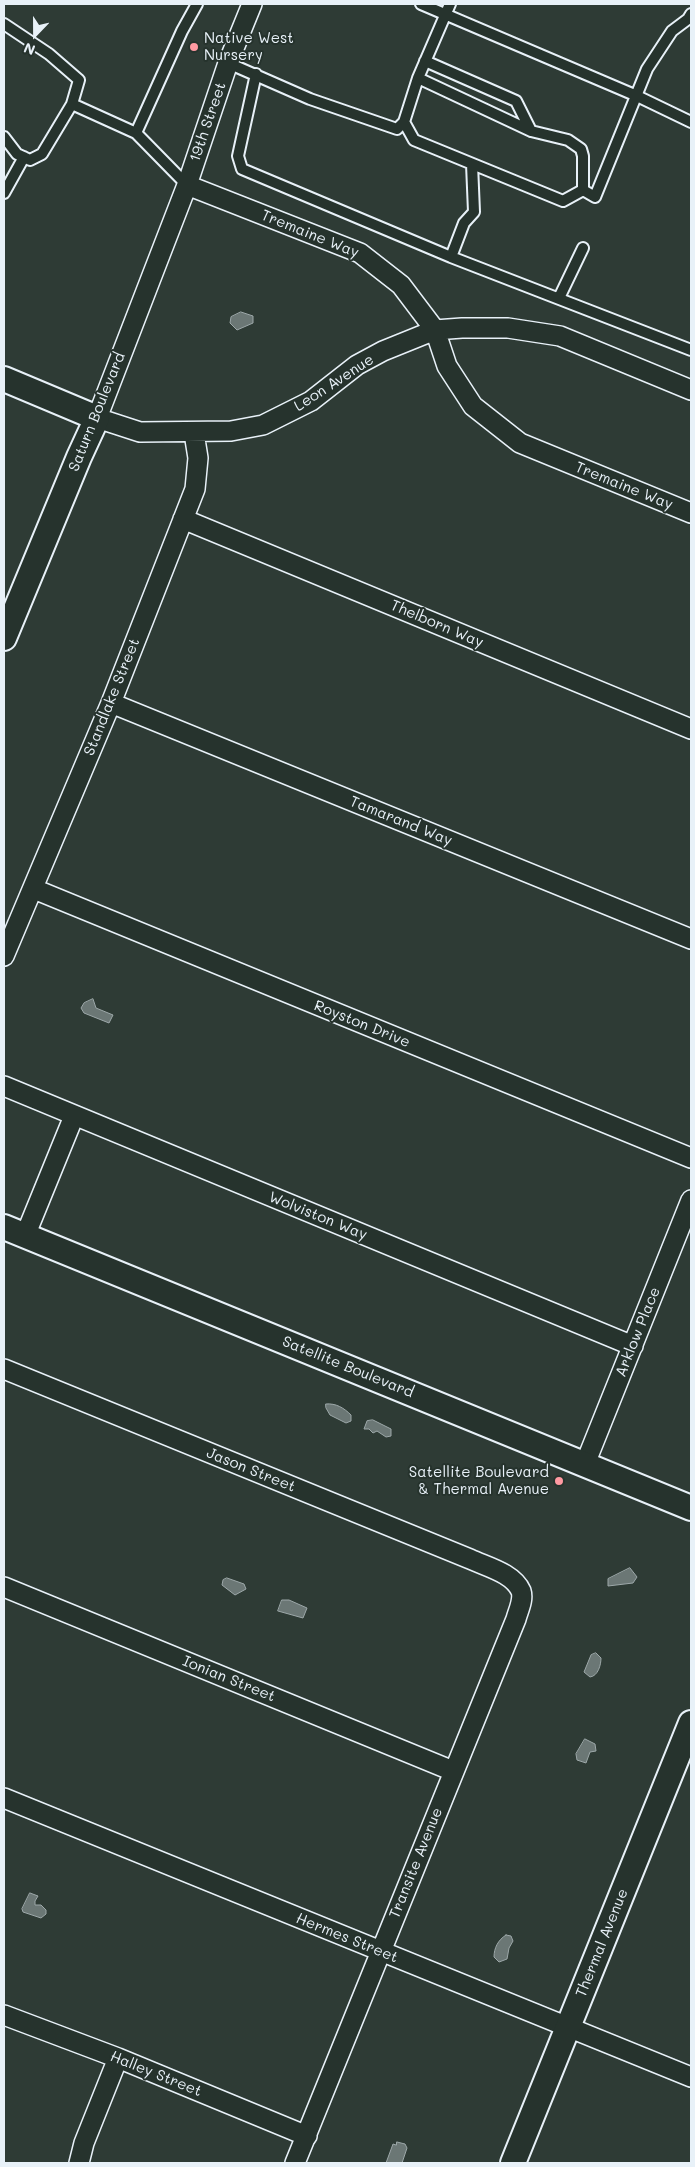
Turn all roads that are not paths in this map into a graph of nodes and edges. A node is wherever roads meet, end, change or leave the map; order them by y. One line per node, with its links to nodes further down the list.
1 (197, 4): 17 (lane)
2 (252, 4): 9 (street, 19th Street)
3 (421, 4): 6 (lane)
4 (450, 4): 6 (lane)
5 (691, 14): 12 (lane)
6 (445, 15): 8 (lane); 12 (lane)
7 (4, 24): 13 (lane)
8 (425, 61): 11 (lane); 16 (lane)
9 (228, 63): 10 (lane); 21 (street, 19th Street)
10 (256, 74): 14 (lane); 25 (lane)
11 (418, 78): 14 (lane); 16 (lane)
12 (636, 96): 15 (lane); 22 (lane)
13 (72, 104): 17 (lane); 19 (lane)
14 (404, 122): 20 (lane)
15 (691, 122)
16 (531, 131): 22 (lane)
17 (136, 133): 21 (lane)
18 (4, 137): 19 (lane)
19 (24, 158): 23 (lane)
20 (472, 164): 22 (lane); 25 (lane)
21 (187, 185): 27 (street, Tremaine Way); 31 (street, Saturn Boulevard)
22 (583, 190)
23 (4, 193)
24 (583, 248): 26 (lane)
25 (451, 257): 26 (lane)
26 (559, 298): 28 (lane)
27 (435, 330): 30 (street, Leon Avenue); 32 (street, Leon Avenue); 33 (street, Tremaine Way)
28 (691, 350)
29 (4, 379): 31 (street, Leon Avenue)
30 (691, 390)
31 (97, 418): 32 (street, Leon Avenue); 35 (street, Saturn Boulevard)
32 (194, 432): 34 (street, Standlake Street)
33 (691, 513)
34 (183, 519): 36 (street, Standlake Street); 37 (street, Thelborn Way)
35 (4, 638)
36 (111, 703): 38 (street, Standlake Street); 39 (street, Tamarand Way)
37 (691, 729)
38 (34, 889): 40 (street, Standlake Street); 43 (street, Royston Drive)
39 (691, 939)
40 (4, 956)
41 (4, 1086): 42 (street, Wolviston Way)
42 (74, 1116): 45 (street); 46 (street, Wolviston Way)
43 (691, 1158)
44 (691, 1200): 46 (street, Arklow Place)
45 (14, 1232): 48 (street, Satellite Boulevard)
46 (633, 1346): 48 (street, Arklow Place)
47 (4, 1369): 50 (street, Jason Street)
48 (586, 1464): 49 (street, Satellite Boulevard)
49 (691, 1508)
50 (498, 1571): 53 (street, Transite Avenue)
51 (4, 1587): 53 (street, Ionian Street)
52 (691, 1723): 57 (street, Thermal Avenue)
53 (453, 1771): 55 (street, Transite Avenue)
54 (4, 1798): 55 (street, Hermes Street)
55 (380, 1952): 57 (street, Hermes Street); 60 (street, Transite Avenue)
56 (4, 2015): 58 (street, Halley Street)
57 (568, 2027): 59 (street, Hermes Street); 63 (street, Thermal Avenue)
58 (118, 2058): 60 (street, Halley Street); 61 (street)
59 (691, 2077)
60 (307, 2136): 62 (street, Transite Avenue)
61 (79, 2163)
62 (296, 2163)
63 (513, 2163)

